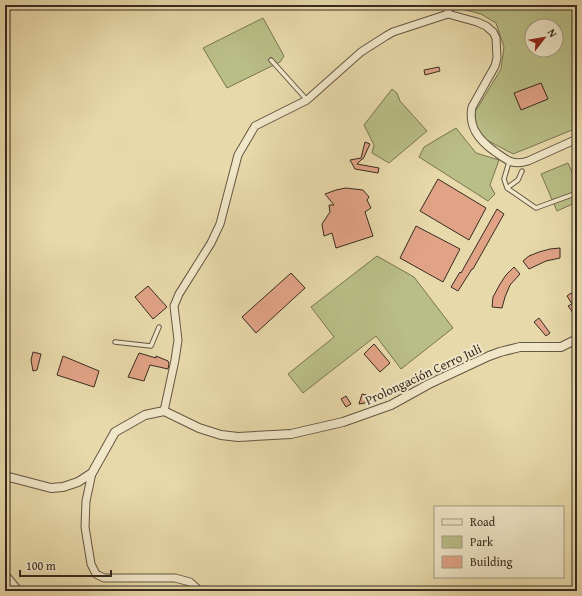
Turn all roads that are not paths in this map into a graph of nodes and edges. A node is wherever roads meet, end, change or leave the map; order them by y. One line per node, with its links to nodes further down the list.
1 (448, 5): 2 (street)
2 (448, 14): 4 (street); 6 (street)
3 (271, 60): 4 (lane)
4 (307, 100): 13 (street)
5 (577, 139): 6 (street)
6 (509, 162): 8 (lane)
7 (522, 171): 8 (lane)
8 (507, 188): 9 (lane)
9 (577, 193)
10 (159, 327): 12 (lane)
11 (577, 339): 13 (street, Prolongación Cerro Juli)
12 (116, 342)
13 (164, 411): 14 (street)
14 (92, 473): 15 (street); 18 (street)
15 (5, 476)
16 (5, 575): 17 (street)
17 (18, 591)
18 (200, 591)

